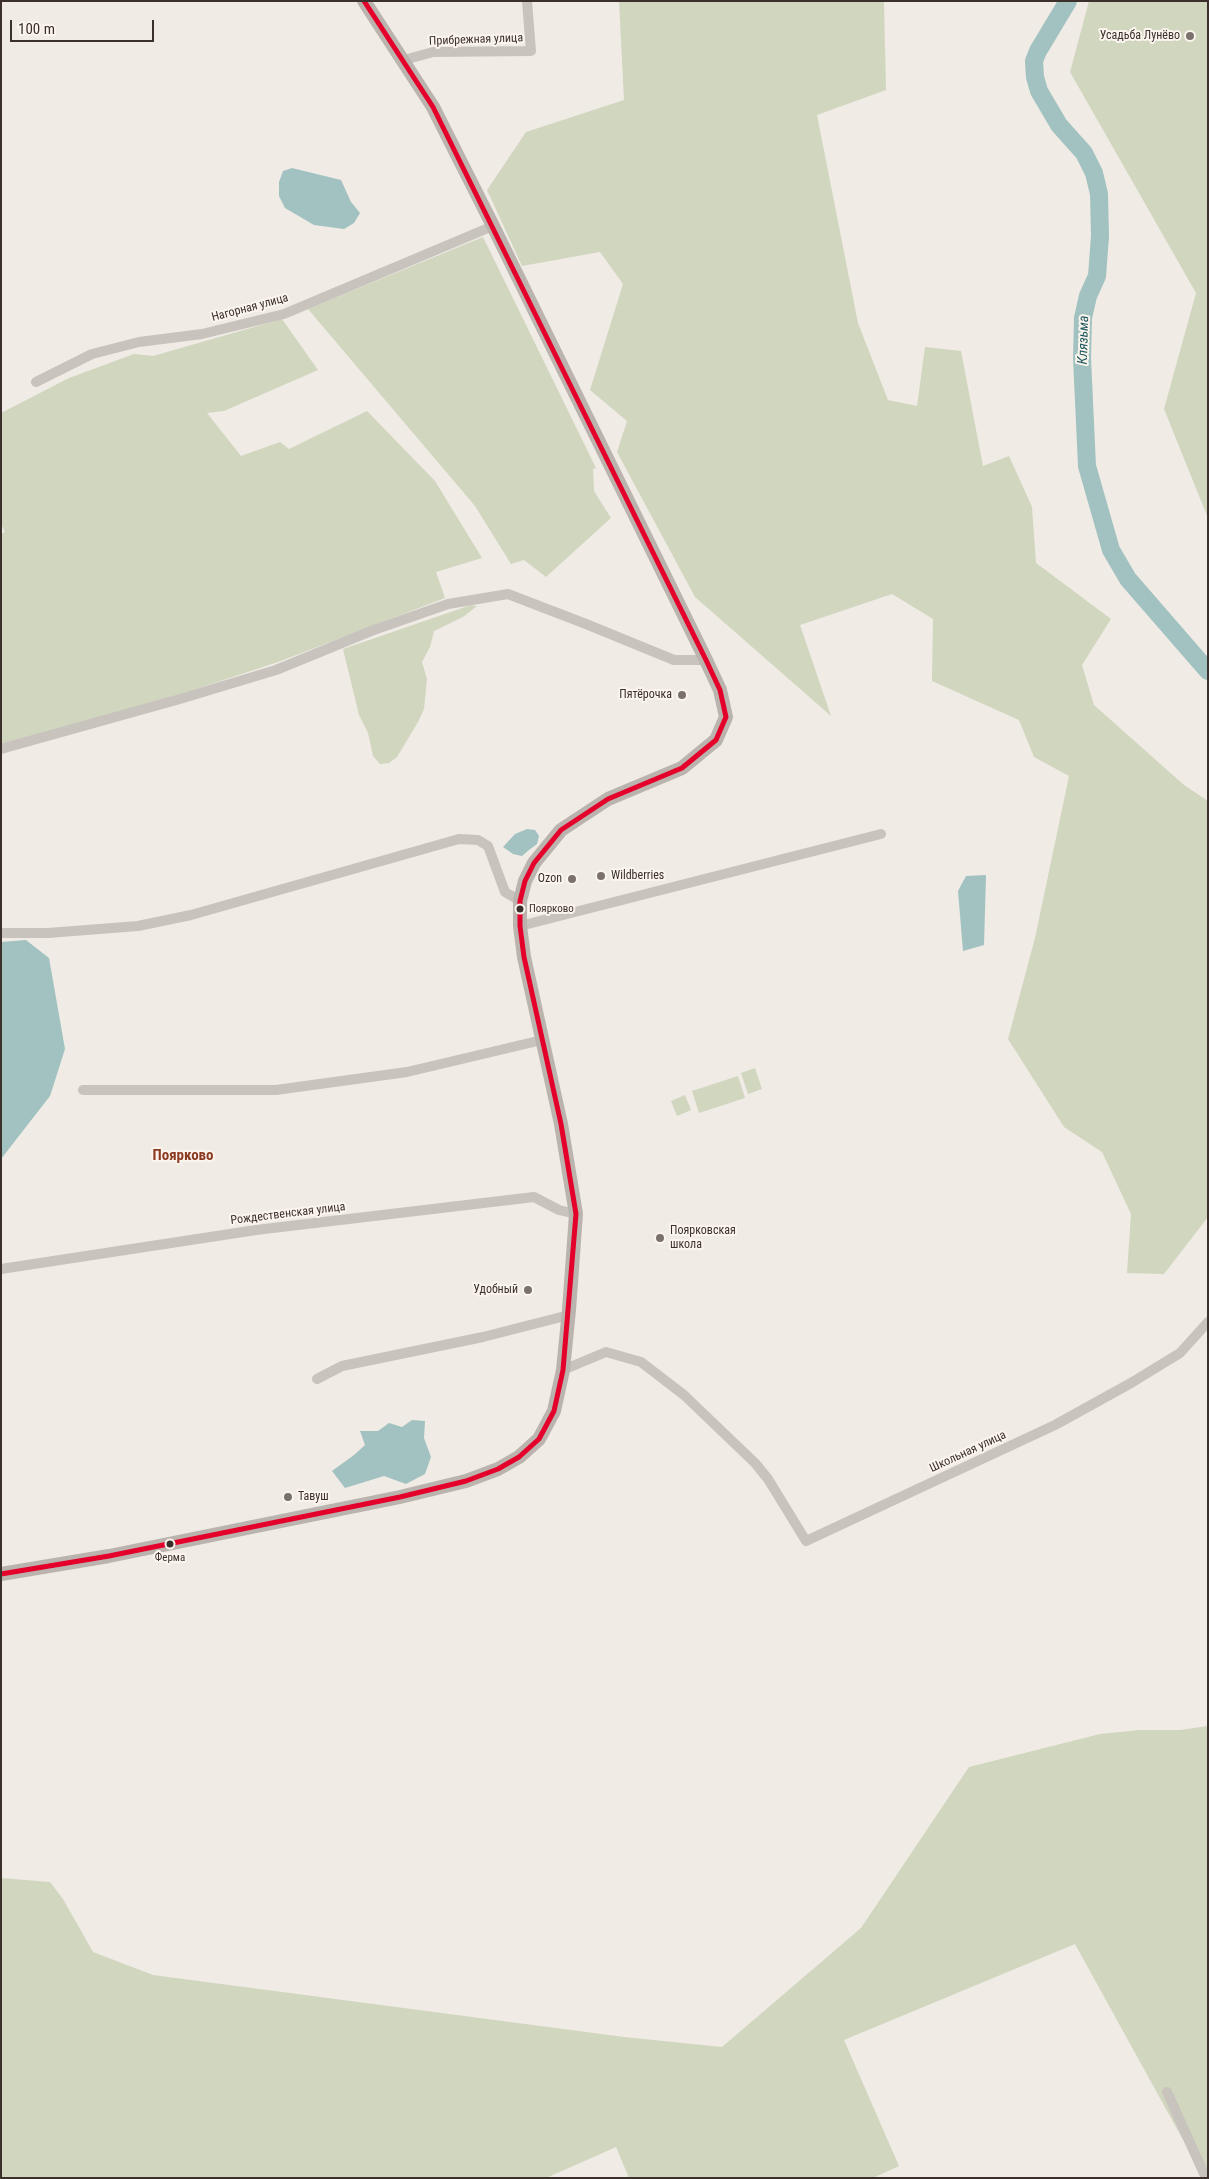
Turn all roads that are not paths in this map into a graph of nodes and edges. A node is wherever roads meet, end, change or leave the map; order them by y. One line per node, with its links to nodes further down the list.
1 (364, 1): 3 (main road)
2 (527, 1): 3 (street, Прибрежная улица)
3 (404, 60): 4 (main road)
4 (493, 226): 5 (street, Нагорная улица); 6 (main road)
5 (36, 382)
6 (706, 660): 7 (street); 9 (main road)
7 (1, 749)
8 (882, 834): 10 (street)
9 (520, 901): 10 (main road); 11 (street)
10 (520, 926): 12 (main road)
11 (1, 933)
12 (542, 1040): 13 (street); 14 (main road)
13 (83, 1090)
14 (576, 1214): 15 (street, Рождественская улица); 16 (main road)
15 (1, 1269)
16 (569, 1315): 18 (main road); 19 (street)
17 (1208, 1322): 18 (street, Школьная улица)
18 (563, 1370): 20 (main road)
19 (317, 1379)
20 (1, 1574)
21 (1167, 2092): 22 (street)
22 (1206, 2178)

